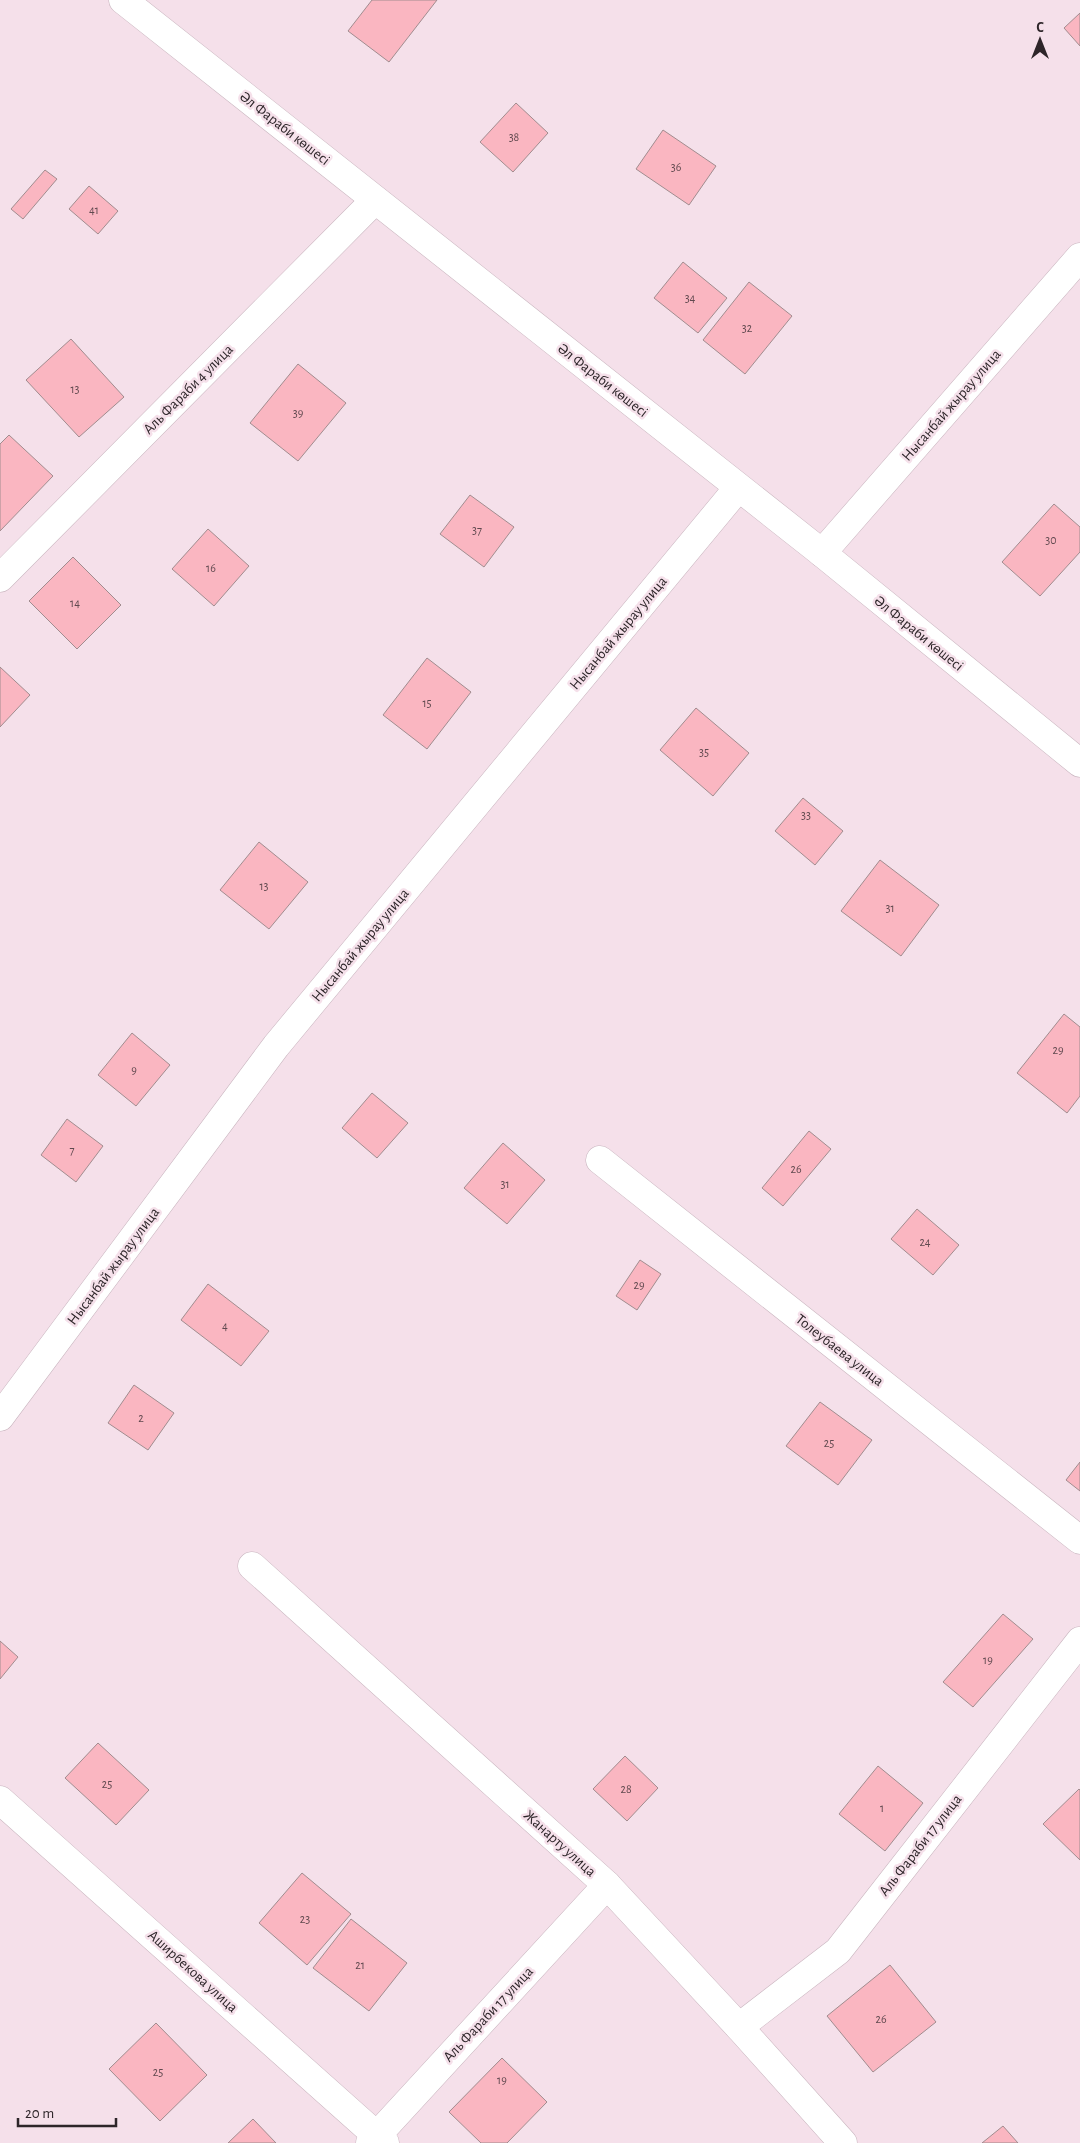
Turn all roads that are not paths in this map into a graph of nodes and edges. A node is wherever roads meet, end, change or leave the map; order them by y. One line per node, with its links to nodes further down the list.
1 (123, 0): 2 (street, Әл Фараби көшесі)
2 (376, 200): 4 (street, Әл Фараби көшесі); 6 (street, Аль Фараби 4 улица)
3 (1080, 257): 5 (street, Нысанбай жырау улица)
4 (738, 488): 5 (street, Әл Фараби көшесі); 9 (street, Нысанбай жырау улица)
5 (822, 553): 7 (street, Әл Фараби көшесі)
6 (0, 578)
7 (1080, 763)
8 (600, 1160): 10 (street, Толеубаева улица)
9 (0, 1417)
10 (1080, 1540)
11 (252, 1566): 14 (street, Жанарту улица)
12 (1080, 1641): 15 (street, Аль Фараби 17 улица)
13 (0, 1800): 16 (street, Аширбекова улица)
14 (607, 1885): 15 (street, Жанарту улица); 16 (street, Аль Фараби 17 улица)
15 (739, 2027): 17 (street, Жанарту улица)
16 (377, 2141)
17 (843, 2143)

